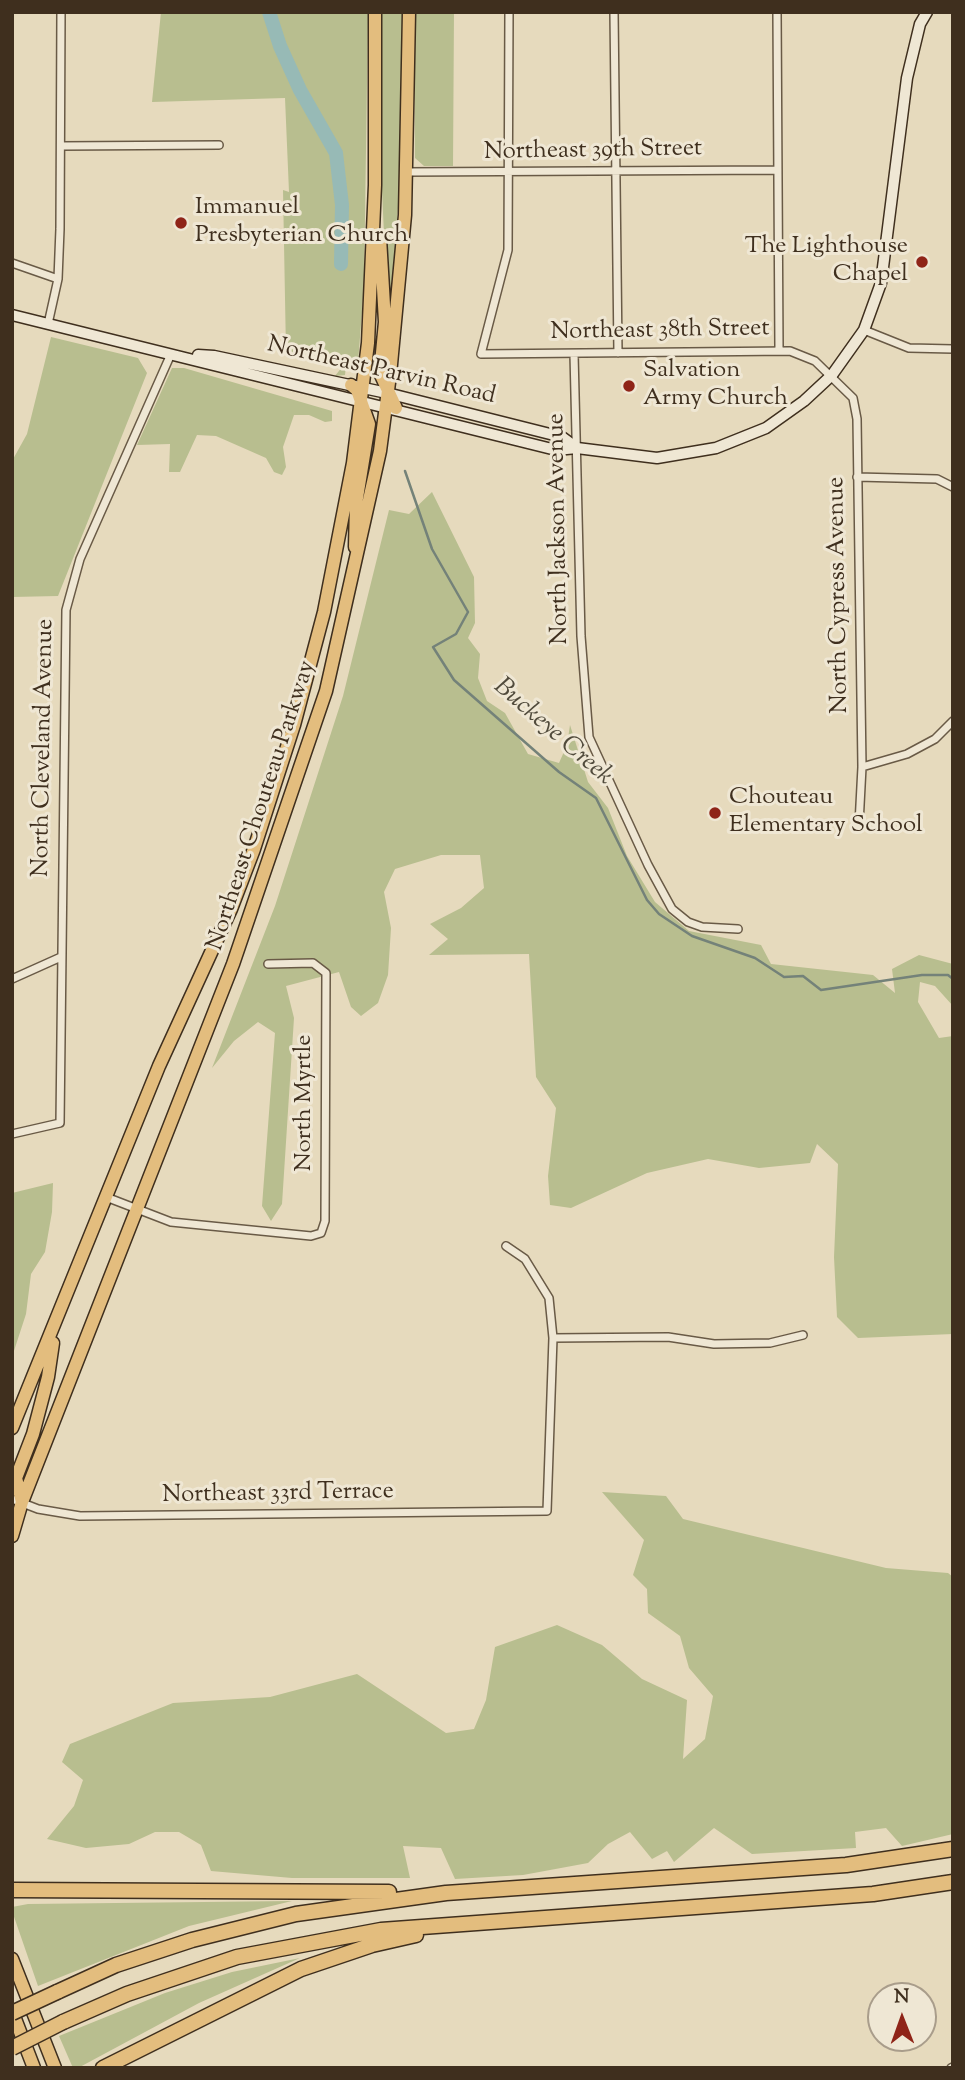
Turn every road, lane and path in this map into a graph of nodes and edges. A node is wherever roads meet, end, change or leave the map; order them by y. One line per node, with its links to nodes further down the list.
1 (61, 12): 9 (street)
2 (375, 12): 14 (main road, Northeast Chouteau Parkway)
3 (410, 12): 12 (main road, Northeast Chouteau Parkway)
4 (509, 12): 13 (street)
5 (614, 12): 10 (street)
6 (778, 12): 11 (street)
7 (927, 12): 19 (main road, Northeast Parvin Road)
8 (219, 145): 9 (street)
9 (61, 146): 16 (street)
10 (614, 170): 11 (street, Northeast 39th Street); 13 (street, Northeast 39th Street); 22 (street)
11 (778, 170): 20 (street)
12 (407, 172): 13 (street, Northeast 39th Street); 27 (main road, Northeast Chouteau Parkway)
13 (509, 172): 24 (street, Northeast 38th Street)
14 (375, 185): 26 (main road, Northeast Chouteau Parkway); 27 (main road)
15 (12, 262): 16 (street)
16 (58, 279): 18 (street)
17 (12, 315): 18 (main road, Northeast Parvin Road)
18 (48, 324): 23 (main road, Northeast Parvin Road)
19 (864, 330): 21 (street); 25 (main road, Northeast Parvin Road)
20 (779, 349): 22 (street, Northeast 38th Street); 25 (street, Northeast 38th Street)
21 (953, 349)
22 (618, 353): 24 (street, Northeast 38th Street)
23 (171, 354): 26 (main road, Northeast Parvin Road); 26 (main road, Northeast Parvin Road); 36 (street, North Cleveland Avenue)
24 (574, 354): 28 (street, North Jackson Avenue)
25 (832, 375): 28 (main road, Northeast Parvin Road); 29 (street, North Cypress Avenue)
26 (358, 391): 27 (main road, Northeast Parvin Road); 31 (main road); 40 (main road, Northeast Chouteau Parkway)
27 (390, 403): 28 (main road, Northeast Parvin Road); 28 (main road, Northeast Parvin Road); 31 (main road, Northeast Chouteau Parkway)
28 (578, 448): 35 (street, North Jackson Avenue)
29 (857, 477): 30 (street); 33 (street, North Cypress Avenue)
30 (953, 487)
31 (356, 564): 41 (main road, Northeast Chouteau Parkway)
32 (953, 722): 33 (street)
33 (862, 767): 34 (street, North Cypress Avenue)
34 (859, 824)
35 (738, 929)
36 (61, 957): 38 (street); 39 (street, North Cleveland Avenue)
37 (268, 964): 41 (street, North Myrtle)
38 (12, 979)
39 (12, 1134)
40 (107, 1197): 41 (street); 43 (main road, Northeast Chouteau Parkway)
41 (137, 1210): 47 (main road, Northeast Chouteau Parkway)
42 (506, 1246): 45 (street)
43 (55, 1325): 46 (main road, Northeast Chouteau Parkway); 47 (main road)
44 (803, 1335): 45 (street)
45 (553, 1338): 47 (street, Northeast 33rd Terrace)
46 (12, 1428)
47 (17, 1501): 48 (main road, Northeast Chouteau Parkway)
48 (12, 1536)
49 (953, 1849): 52 (highway)
50 (953, 1882): 53 (highway)
51 (12, 1890): 52 (highway)
52 (446, 1893): 55 (highway, bridge)
53 (454, 1926): 56 (highway, bridge); 59 (highway)
54 (12, 1959): 58 (main road)
55 (12, 2012): 57 (main road)
56 (12, 2048)
57 (34, 2068)
58 (55, 2068)
59 (103, 2068)

